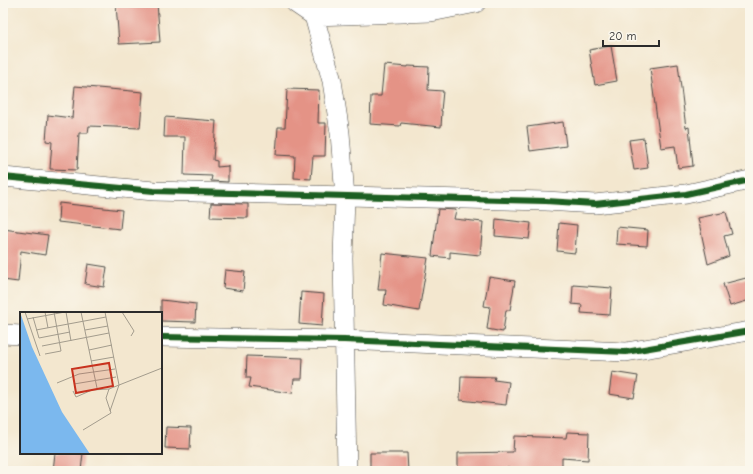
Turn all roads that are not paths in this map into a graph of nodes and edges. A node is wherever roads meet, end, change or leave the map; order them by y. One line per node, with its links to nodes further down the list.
1 (295, 3): 3 (street)
2 (476, 3): 3 (street)
3 (314, 16): 6 (street)
4 (3, 177): 6 (street)
5 (750, 180): 6 (street)
6 (345, 197): 11 (street)
7 (750, 331): 11 (street)
8 (3, 334): 9 (street)
9 (20, 335)
10 (162, 337): 11 (street)
11 (344, 340): 12 (street)
12 (348, 471)

